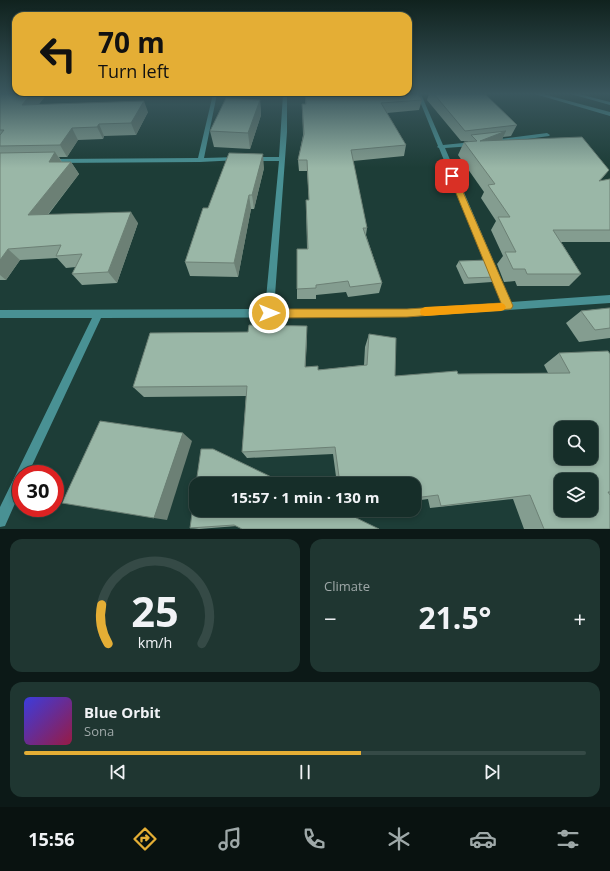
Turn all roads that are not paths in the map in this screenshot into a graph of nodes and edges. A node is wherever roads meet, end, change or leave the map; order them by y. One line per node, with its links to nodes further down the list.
1 (209, 119): 9 (street)
2 (283, 119): 8 (street)
3 (429, 119): 7 (street)
4 (548, 135): 5 (street)
5 (486, 142)
6 (478, 143): 7 (street)
7 (440, 147): 12 (street)
8 (282, 159): 9 (street); 13 (street)
9 (200, 160): 10 (street)
10 (46, 161)
11 (610, 299): 12 (street)
12 (508, 306): 13 (street)
13 (269, 313): 15 (street)
14 (0, 314): 15 (street)
15 (98, 314): 16 (street)
16 (26, 465)
17 (12, 496): 18 (street)
18 (0, 522)

